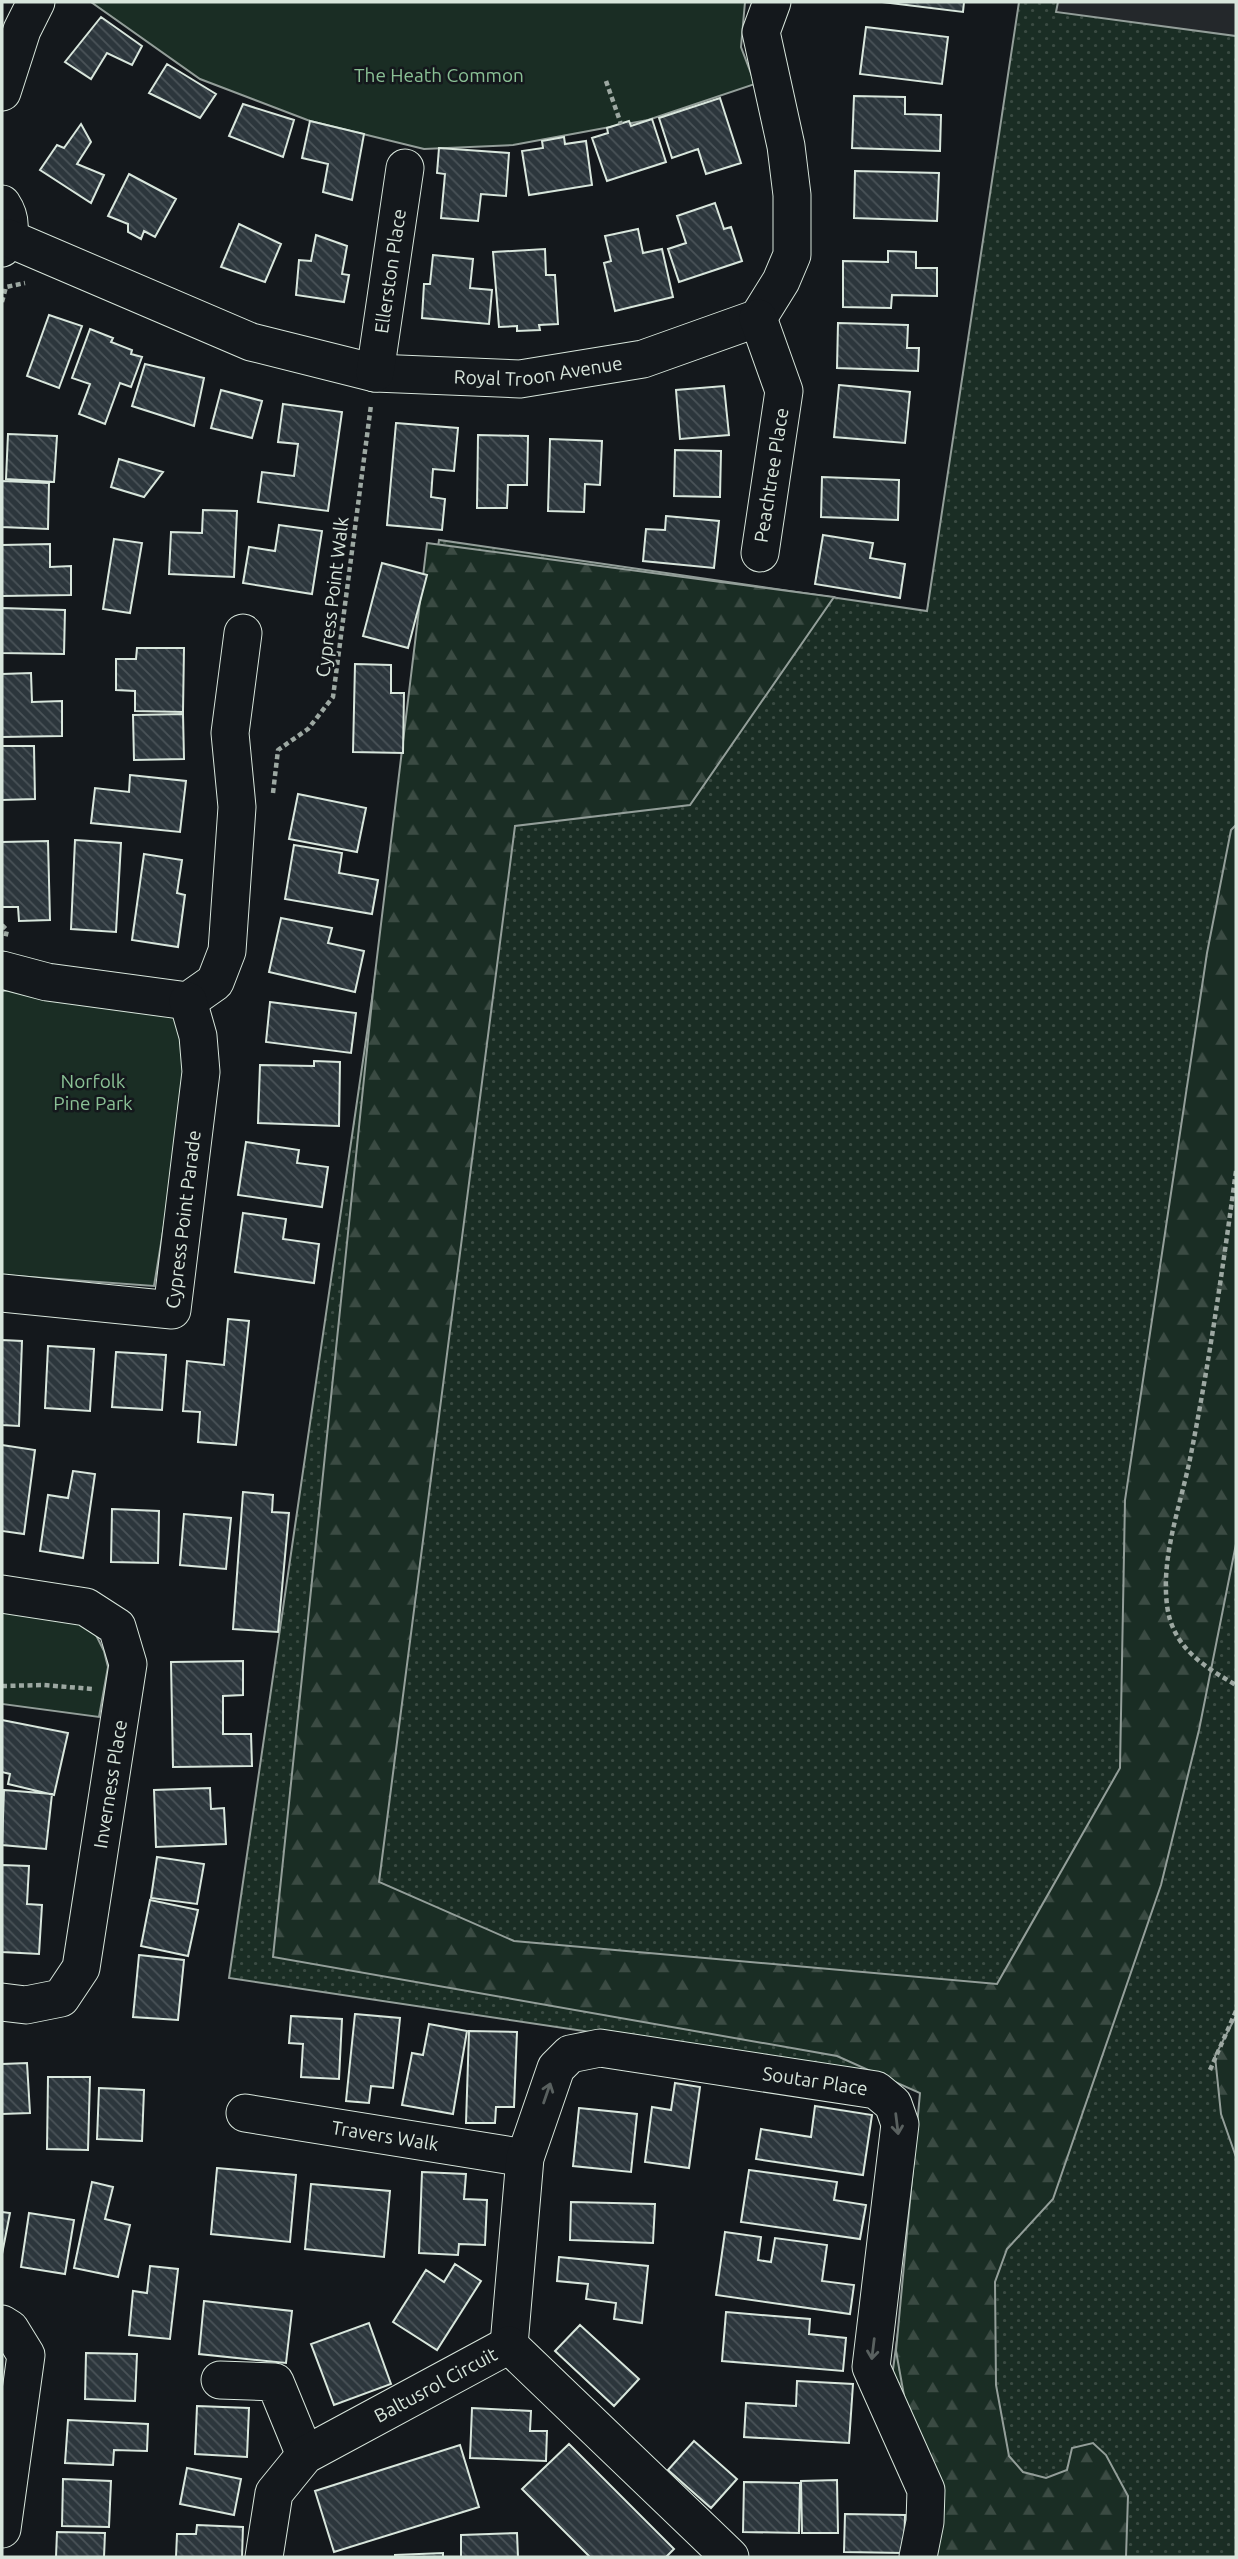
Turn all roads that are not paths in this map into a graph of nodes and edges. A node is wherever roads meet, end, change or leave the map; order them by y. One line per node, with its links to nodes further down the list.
1 (36, 2): 3 (street)
2 (772, 2): 6 (street)
3 (2, 92)
4 (405, 168): 7 (street, Ellerston Place)
5 (4, 230): 7 (street, Royal Troon Avenue)
6 (758, 318): 7 (street, Royal Troon Avenue); 8 (street, Peachtree Place)
7 (375, 373)
8 (760, 553)
9 (243, 633): 11 (street)
10 (2, 970): 11 (street)
11 (188, 1001): 12 (street, Cypress Point Parade)
12 (2, 1293)
13 (2, 1594): 14 (street, Inverness Place)
14 (2, 2002)
15 (245, 2113): 16 (street, Travers Walk)
16 (525, 2158): 18 (street, Soutar Place); 24 (street, Soutar Place, one-way to 24)
17 (2, 2324): 21 (street)
18 (509, 2344): 20 (street, Baltusrol Circuit); 23 (street, Baltusrol Circuit)
19 (220, 2380): 20 (street)
20 (305, 2455): 22 (street, Baltusrol Circuit)
21 (2, 2529)
22 (264, 2557)
23 (730, 2557)
24 (918, 2557)

